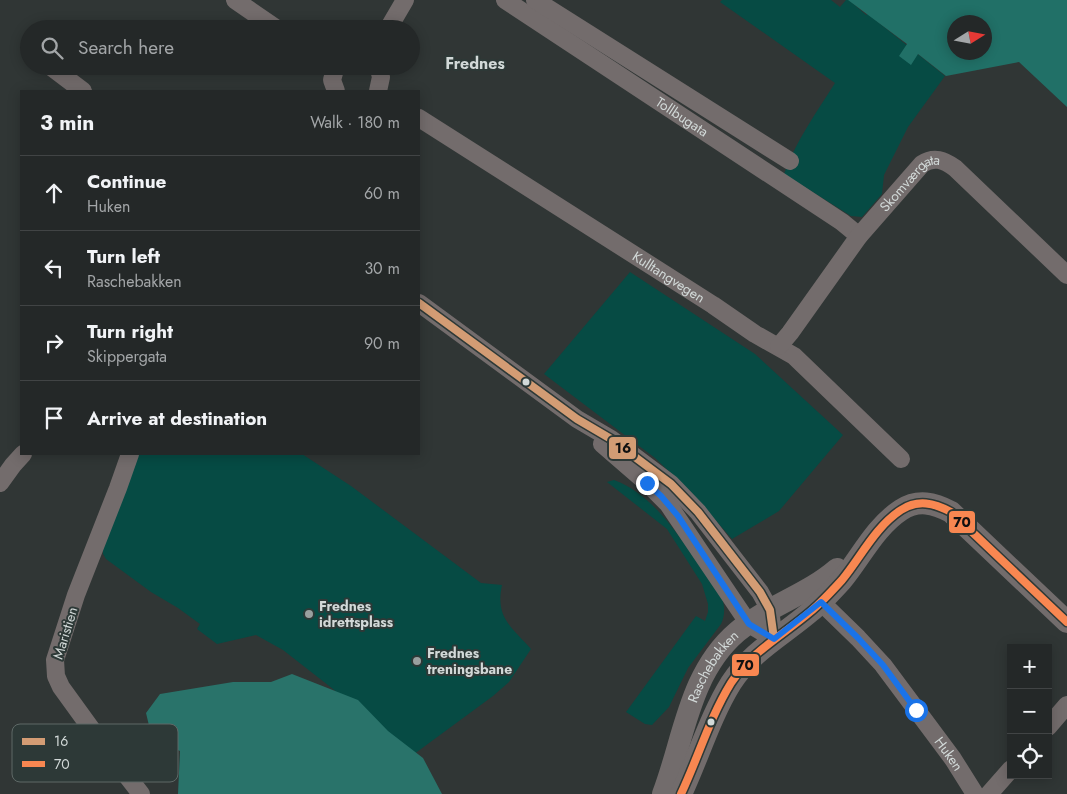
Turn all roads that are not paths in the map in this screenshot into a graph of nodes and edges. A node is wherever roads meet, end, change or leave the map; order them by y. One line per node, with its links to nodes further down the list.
1 (235, 0): 5 (street)
2 (405, 0): 6 (street)
3 (505, 0): 15 (street, Tollbugata)
4 (535, 0): 14 (street)
5 (264, 20)
6 (393, 20)
7 (62, 75): 10 (street)
8 (333, 75): 11 (street)
9 (381, 75): 12 (street)
10 (82, 90)
11 (336, 90)
12 (378, 90)
13 (420, 119): 18 (street, Kulltangvegen)
14 (790, 161)
15 (859, 236): 16 (street, Skomværgata); 18 (street, Skomværgata)
16 (1067, 275)
17 (420, 304): 19 (street)
18 (779, 346): 22 (street, Kulltangvegen)
19 (577, 419): 26 (street); 28 (street)
20 (23, 455): 23 (street)
21 (130, 455): 32 (street, Maristien)
22 (902, 459)
23 (0, 483)
24 (866, 547): 25 (main road, Raschebakken); 26 (main road, Raschebakken); 27 (main road, Raschebakken)
25 (821, 602): 29 (main road, Raschebakken); 40 (street, Huken)
26 (770, 610): 28 (main road, Raschebakken); 29 (street)
27 (1067, 622)
28 (749, 624): 29 (street); 33 (main road, Raschebakken)
29 (774, 639): 39 (main road, Raschebakken)
30 (1067, 705): 31 (street)
31 (1052, 722)
32 (88, 724)
33 (673, 761): 37 (main road); 38 (main road, Raschebakken)
34 (1007, 774): 41 (street)
35 (132, 782): 36 (street, Maristien)
36 (141, 794)
37 (651, 794)
38 (663, 794)
39 (681, 794)
40 (975, 794)
41 (989, 794)

